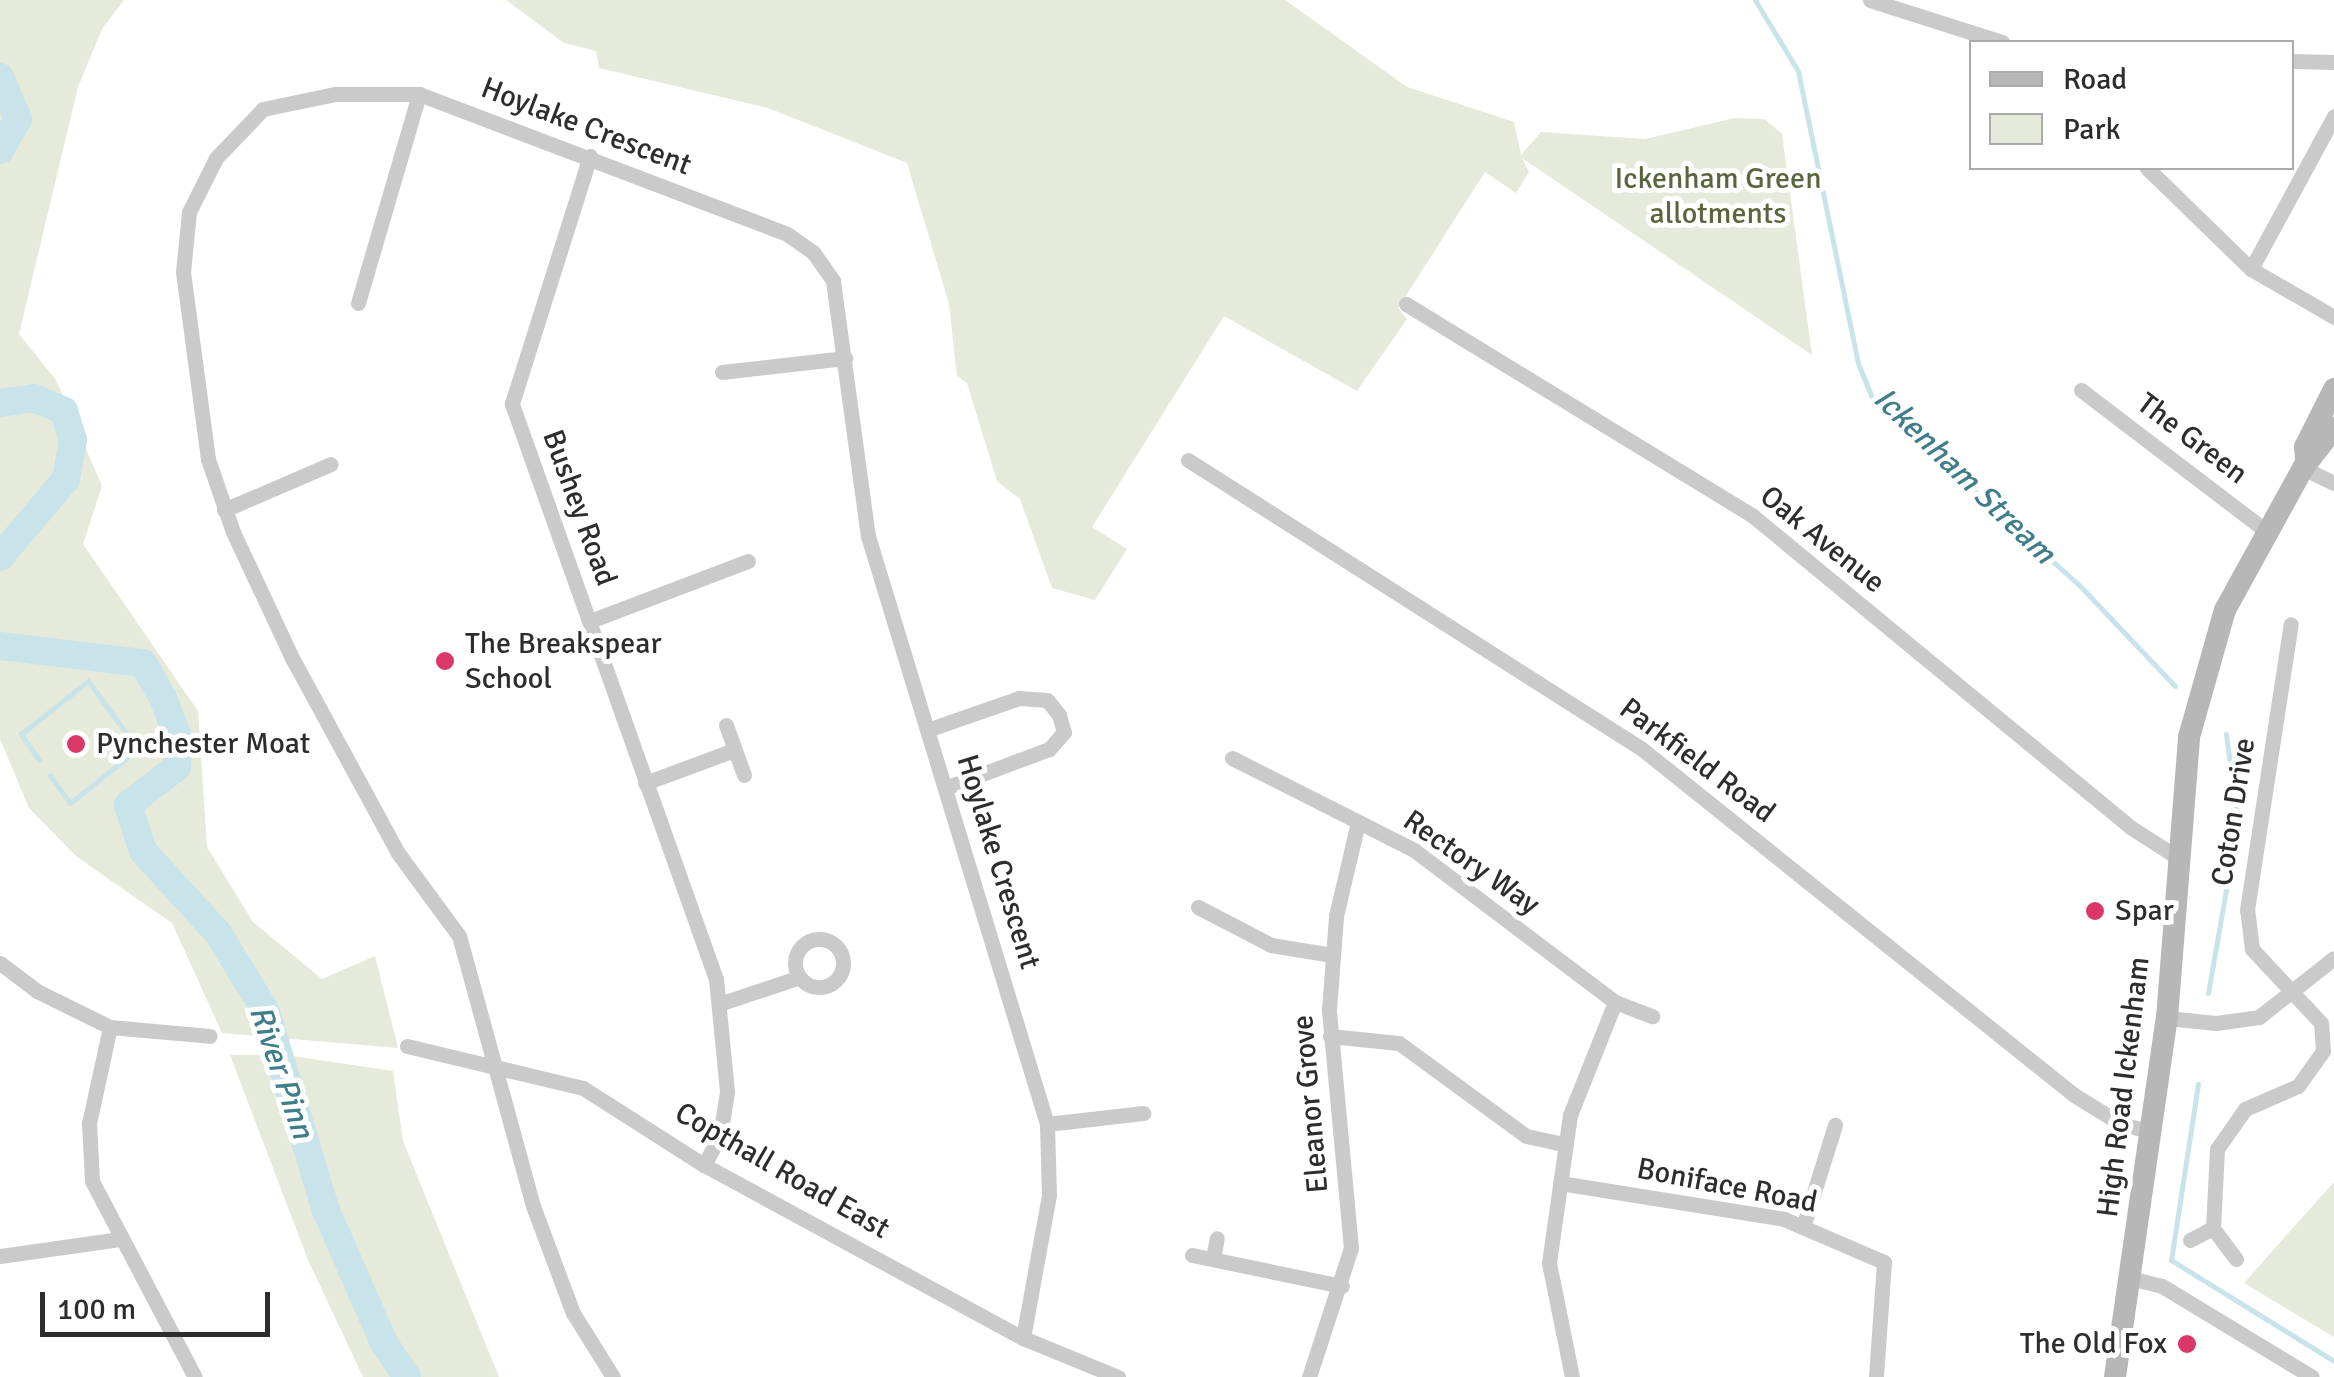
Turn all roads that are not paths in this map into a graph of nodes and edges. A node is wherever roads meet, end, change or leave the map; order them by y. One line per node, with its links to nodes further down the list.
1 (1870, 0): 2 (street)
2 (1996, 40)
3 (2294, 61): 4 (street)
4 (2334, 62)
5 (419, 94): 7 (street, Hoylake Crescent); 10 (street); 22 (street, Hoylake Crescent)
6 (2334, 116): 9 (street)
7 (590, 156): 13 (street, Hoylake Crescent); 25 (street, Bushey Road)
8 (2150, 170): 9 (street)
9 (2251, 269): 12 (street)
10 (358, 303)
11 (1406, 304): 35 (street, Oak Avenue)
12 (2334, 317)
13 (844, 358): 14 (street); 28 (street, Hoylake Crescent)
14 (722, 372)
15 (2334, 389): 20 (main road, High Road Ickenham)
16 (2081, 390): 23 (street, The Green)
17 (2334, 428): 20 (main road, High Road Ickenham)
18 (1188, 460): 54 (street, Parkfield Road)
19 (330, 464): 22 (street)
20 (2303, 468): 21 (street); 23 (main road, High Road Ickenham)
21 (2334, 483)
22 (224, 510): 50 (street, Hoylake Crescent)
23 (2269, 532): 35 (main road, High Road Ickenham)
24 (748, 561): 25 (street)
25 (590, 621): 32 (street, Bushey Road)
26 (2291, 624): 41 (street, Coton Drive)
27 (726, 725): 29 (street)
28 (930, 728): 33 (street, Hoylake Crescent); 33 (street)
29 (734, 750): 31 (street); 32 (street)
30 (1232, 758): 34 (street, Rectory Way)
31 (744, 775)
32 (645, 783): 43 (street, Bushey Road)
33 (948, 788): 52 (street, Hoylake Crescent)
34 (1358, 822): 37 (street, Eleanor Grove); 42 (street, Rectory Way)
35 (2177, 857): 45 (main road, High Road Ickenham)
36 (1198, 907): 37 (street)
37 (1332, 955): 48 (street, Eleanor Grove)
38 (2334, 958): 41 (street)
39 (0, 963): 46 (street)
40 (800, 977): 43 (street)
41 (2291, 994): 45 (street); 59 (street, Coton Drive)
42 (1615, 1002): 44 (street, Rectory Way); 55 (street)
43 (718, 1004): 56 (street, Bushey Road)
44 (1652, 1016)
45 (2167, 1018): 54 (main road, High Road Ickenham)
46 (110, 1027): 47 (street); 61 (street)
47 (210, 1036)
48 (1330, 1036): 55 (street); 68 (street, Eleanor Grove)
49 (407, 1046): 50 (street, Copthall Road East)
50 (500, 1067): 56 (street, Copthall Road East); 71 (street, Hoylake Crescent)
51 (1143, 1113): 52 (street)
52 (1047, 1124): 69 (street, Hoylake Crescent)
53 (1835, 1125): 58 (street)
54 (2151, 1132): 67 (main road, High Road Ickenham)
55 (1564, 1144): 57 (street)
56 (704, 1164): 69 (street, Copthall Road East)
57 (1560, 1183): 58 (street, Boniface Road); 74 (street)
58 (1804, 1224): 75 (street, Boniface Road)
59 (2213, 1228): 62 (street); 66 (street)
60 (1217, 1238): 65 (street)
61 (120, 1240): 64 (street); 70 (street)
62 (2190, 1240)
63 (1192, 1255): 65 (street)
64 (0, 1256)
65 (1213, 1258): 68 (street)
66 (2236, 1259)
67 (2130, 1278): 76 (main road, High Road Ickenham); 77 (street)
68 (1342, 1286): 73 (street, Eleanor Grove)
69 (1024, 1338): 72 (street, Copthall Road East)
70 (195, 1377)
71 (613, 1377)
72 (1118, 1377)
73 (1309, 1377)
74 (1572, 1377)
75 (1876, 1377)
76 (2115, 1377)
77 (2312, 1377)

